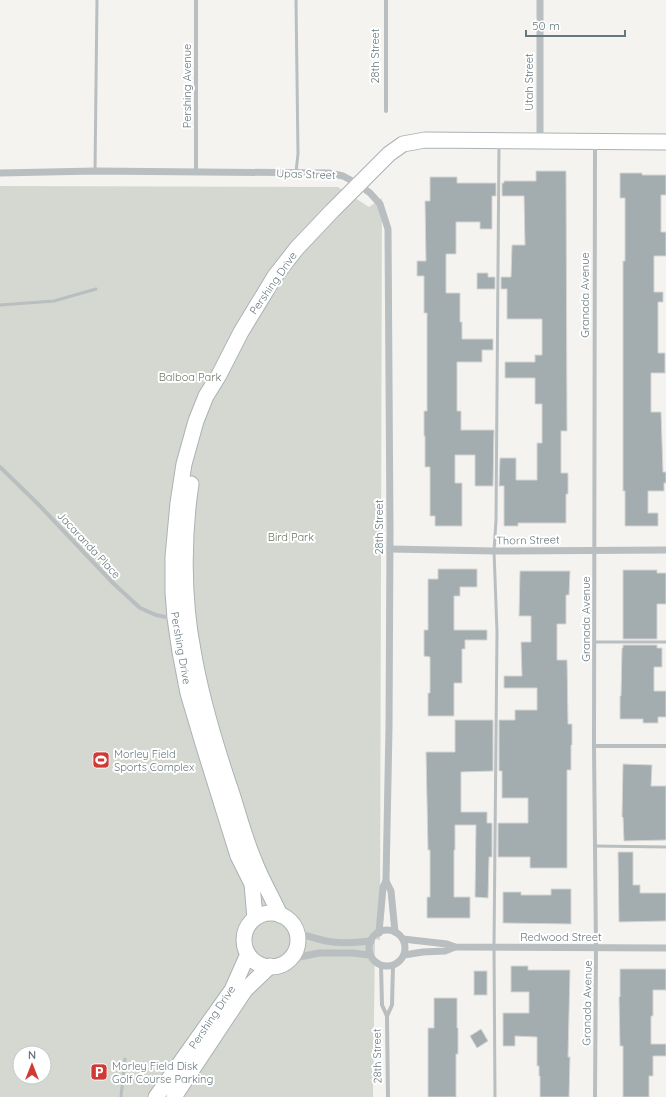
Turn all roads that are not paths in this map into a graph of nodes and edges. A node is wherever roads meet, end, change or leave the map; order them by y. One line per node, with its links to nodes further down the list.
1 (97, 0): 11 (lane)
2 (196, 0): 12 (street, Pershing Avenue)
3 (296, 0): 13 (lane)
4 (386, 0): 6 (street, 28th Street)
5 (540, 0): 8 (street, Utah Street)
6 (386, 111)
7 (500, 140): 8 (main road); 15 (main road); 23 (lane)
8 (540, 140): 9 (main road)
9 (595, 141): 10 (main road); 21 (street, Granada Avenue)
10 (666, 142)
11 (95, 171): 12 (street, Upas Street); 14 (street, Upas Street)
12 (196, 172): 13 (street, Upas Street)
13 (296, 172): 15 (street, Upas Street)
14 (0, 173)
15 (358, 184): 18 (main road, Pershing Drive); 20 (street, 28th Street)
16 (96, 289): 17 (lane)
17 (0, 305)
18 (219, 374): 24 (main road, Pershing Drive); 29 (main road, Pershing Drive)
19 (0, 467): 24 (street, Jacaranda Place)
20 (390, 549): 23 (street, Thorn Street); 32 (street, 28th Street)
21 (594, 550): 22 (street, Thorn Street); 23 (street, Thorn Street); 25 (street, Granada Avenue)
22 (666, 550)
23 (494, 551): 41 (lane)
24 (174, 618): 29 (main road); 34 (main road, Pershing Drive)
25 (595, 642): 26 (lane); 27 (street, Granada Avenue)
26 (666, 642)
27 (594, 746): 28 (street); 30 (street, Granada Avenue)
28 (666, 746)
29 (222, 763): 33 (main road, Pershing Drive)
30 (595, 846): 31 (lane); 42 (street, Granada Avenue)
31 (666, 847)
32 (386, 881): 35 (street, 28th Street); 36 (street, 28th Street)
33 (280, 915): 34 (main road); 37 (main road)
34 (255, 918): 44 (main road)
35 (379, 932): 36 (street); 39 (street)
36 (395, 932): 38 (street)
37 (297, 934): 39 (street); 47 (main road)
38 (403, 939): 40 (street, Redwood Street); 46 (street)
39 (371, 941): 45 (street)
40 (455, 947): 41 (street, Redwood Street); 46 (street, Redwood Street)
41 (494, 948): 42 (street, Redwood Street); 57 (lane)
42 (596, 948): 43 (street, Redwood Street); 58 (street, Granada Avenue)
43 (666, 948)
44 (248, 954): 49 (main road); 54 (main road, Pershing Drive)
45 (370, 954): 47 (street); 48 (street)
46 (404, 955): 50 (street)
47 (289, 959): 49 (main road)
48 (381, 965): 50 (street); 51 (street, 28th Street)
49 (270, 966): 55 (main road, Pershing Drive)
50 (393, 966): 51 (street, 28th Street)
51 (387, 1016): 56 (street, 28th Street)
52 (125, 1059): 53 (lane)
53 (121, 1097)
54 (156, 1097)
55 (174, 1097)
56 (388, 1097)
57 (495, 1097)
58 (595, 1097)

